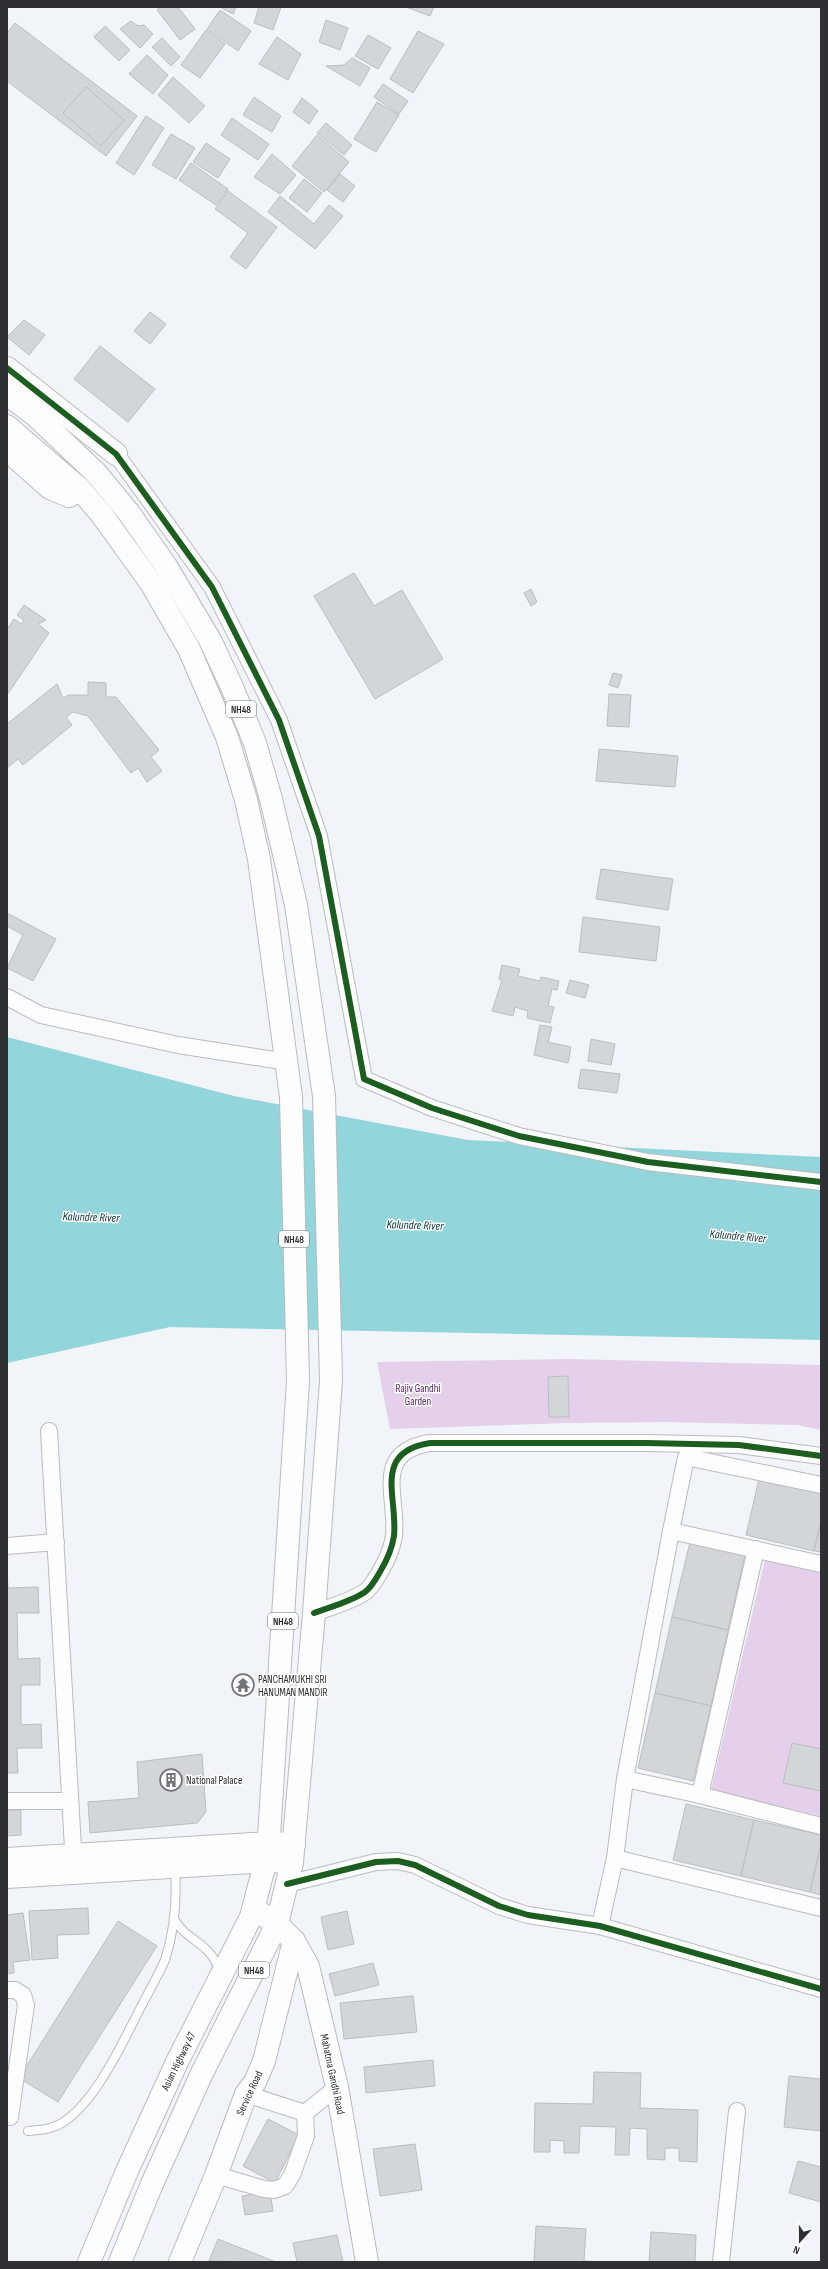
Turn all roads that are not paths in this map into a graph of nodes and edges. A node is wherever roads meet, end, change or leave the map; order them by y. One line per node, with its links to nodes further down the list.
1 (7, 368): 5 (main road)
2 (7, 394): 18 (main road, NH48)
3 (7, 426): 6 (main road, NH48)
4 (7, 450): 6 (main road)
5 (116, 454): 9 (street)
6 (80, 489): 8 (main road, NH48)
7 (7, 997): 8 (street)
8 (288, 1062): 24 (main road, NH48)
9 (821, 1182)
10 (50, 1431): 14 (street)
11 (821, 1456): 18 (street)
12 (821, 1485): 13 (street)
13 (671, 1532): 16 (street); 19 (street)
14 (56, 1542): 15 (street); 22 (street)
15 (7, 1546)
16 (756, 1549): 17 (street); 20 (street)
17 (821, 1564)
18 (314, 1613): 25 (main road, NH48)
19 (625, 1778): 20 (street); 26 (street)
20 (700, 1795): 23 (street)
21 (7, 1801): 22 (street)
22 (69, 1801): 28 (street)
23 (821, 1826)
24 (268, 1852): 25 (main road); 28 (main road); 29 (main road); 33 (main road, Asian Highway 47 / NH48)
25 (293, 1853): 31 (main road, NH48)
26 (615, 1858): 32 (street); 36 (street)
27 (7, 1859): 28 (main road)
28 (74, 1864): 29 (main road); 30 (main road)
29 (174, 1866): 34 (lane)
30 (7, 1877)
31 (287, 1884): 35 (main road, NH48); 36 (street)
32 (821, 1908)
33 (254, 1909): 35 (main road, Mahatma Gandhi Road); 38 (main road, Asian Highway 47 / NH48)
34 (174, 1919): 38 (lane); 46 (lane)
35 (276, 1924): 37 (main road, Mahatma Gandhi Road); 49 (main road, NH48)
36 (600, 1926): 39 (street)
37 (294, 1941): 41 (main road, Mahatma Gandhi Road); 42 (main road, Service Road)
38 (222, 1975): 48 (main road, Asian Highway 47 / NH48)
39 (821, 1989)
40 (7, 1990): 45 (street)
41 (337, 2087): 44 (street); 51 (main road, Mahatma Gandhi Road)
42 (246, 2094): 44 (street); 47 (main road, Service Road)
43 (737, 2111): 52 (street)
44 (305, 2113): 47 (street)
45 (10, 2117)
46 (28, 2131)
47 (216, 2175): 50 (main road, Service Road)
48 (89, 2262)
49 (120, 2262)
50 (180, 2262)
51 (367, 2262)
52 (721, 2262)

